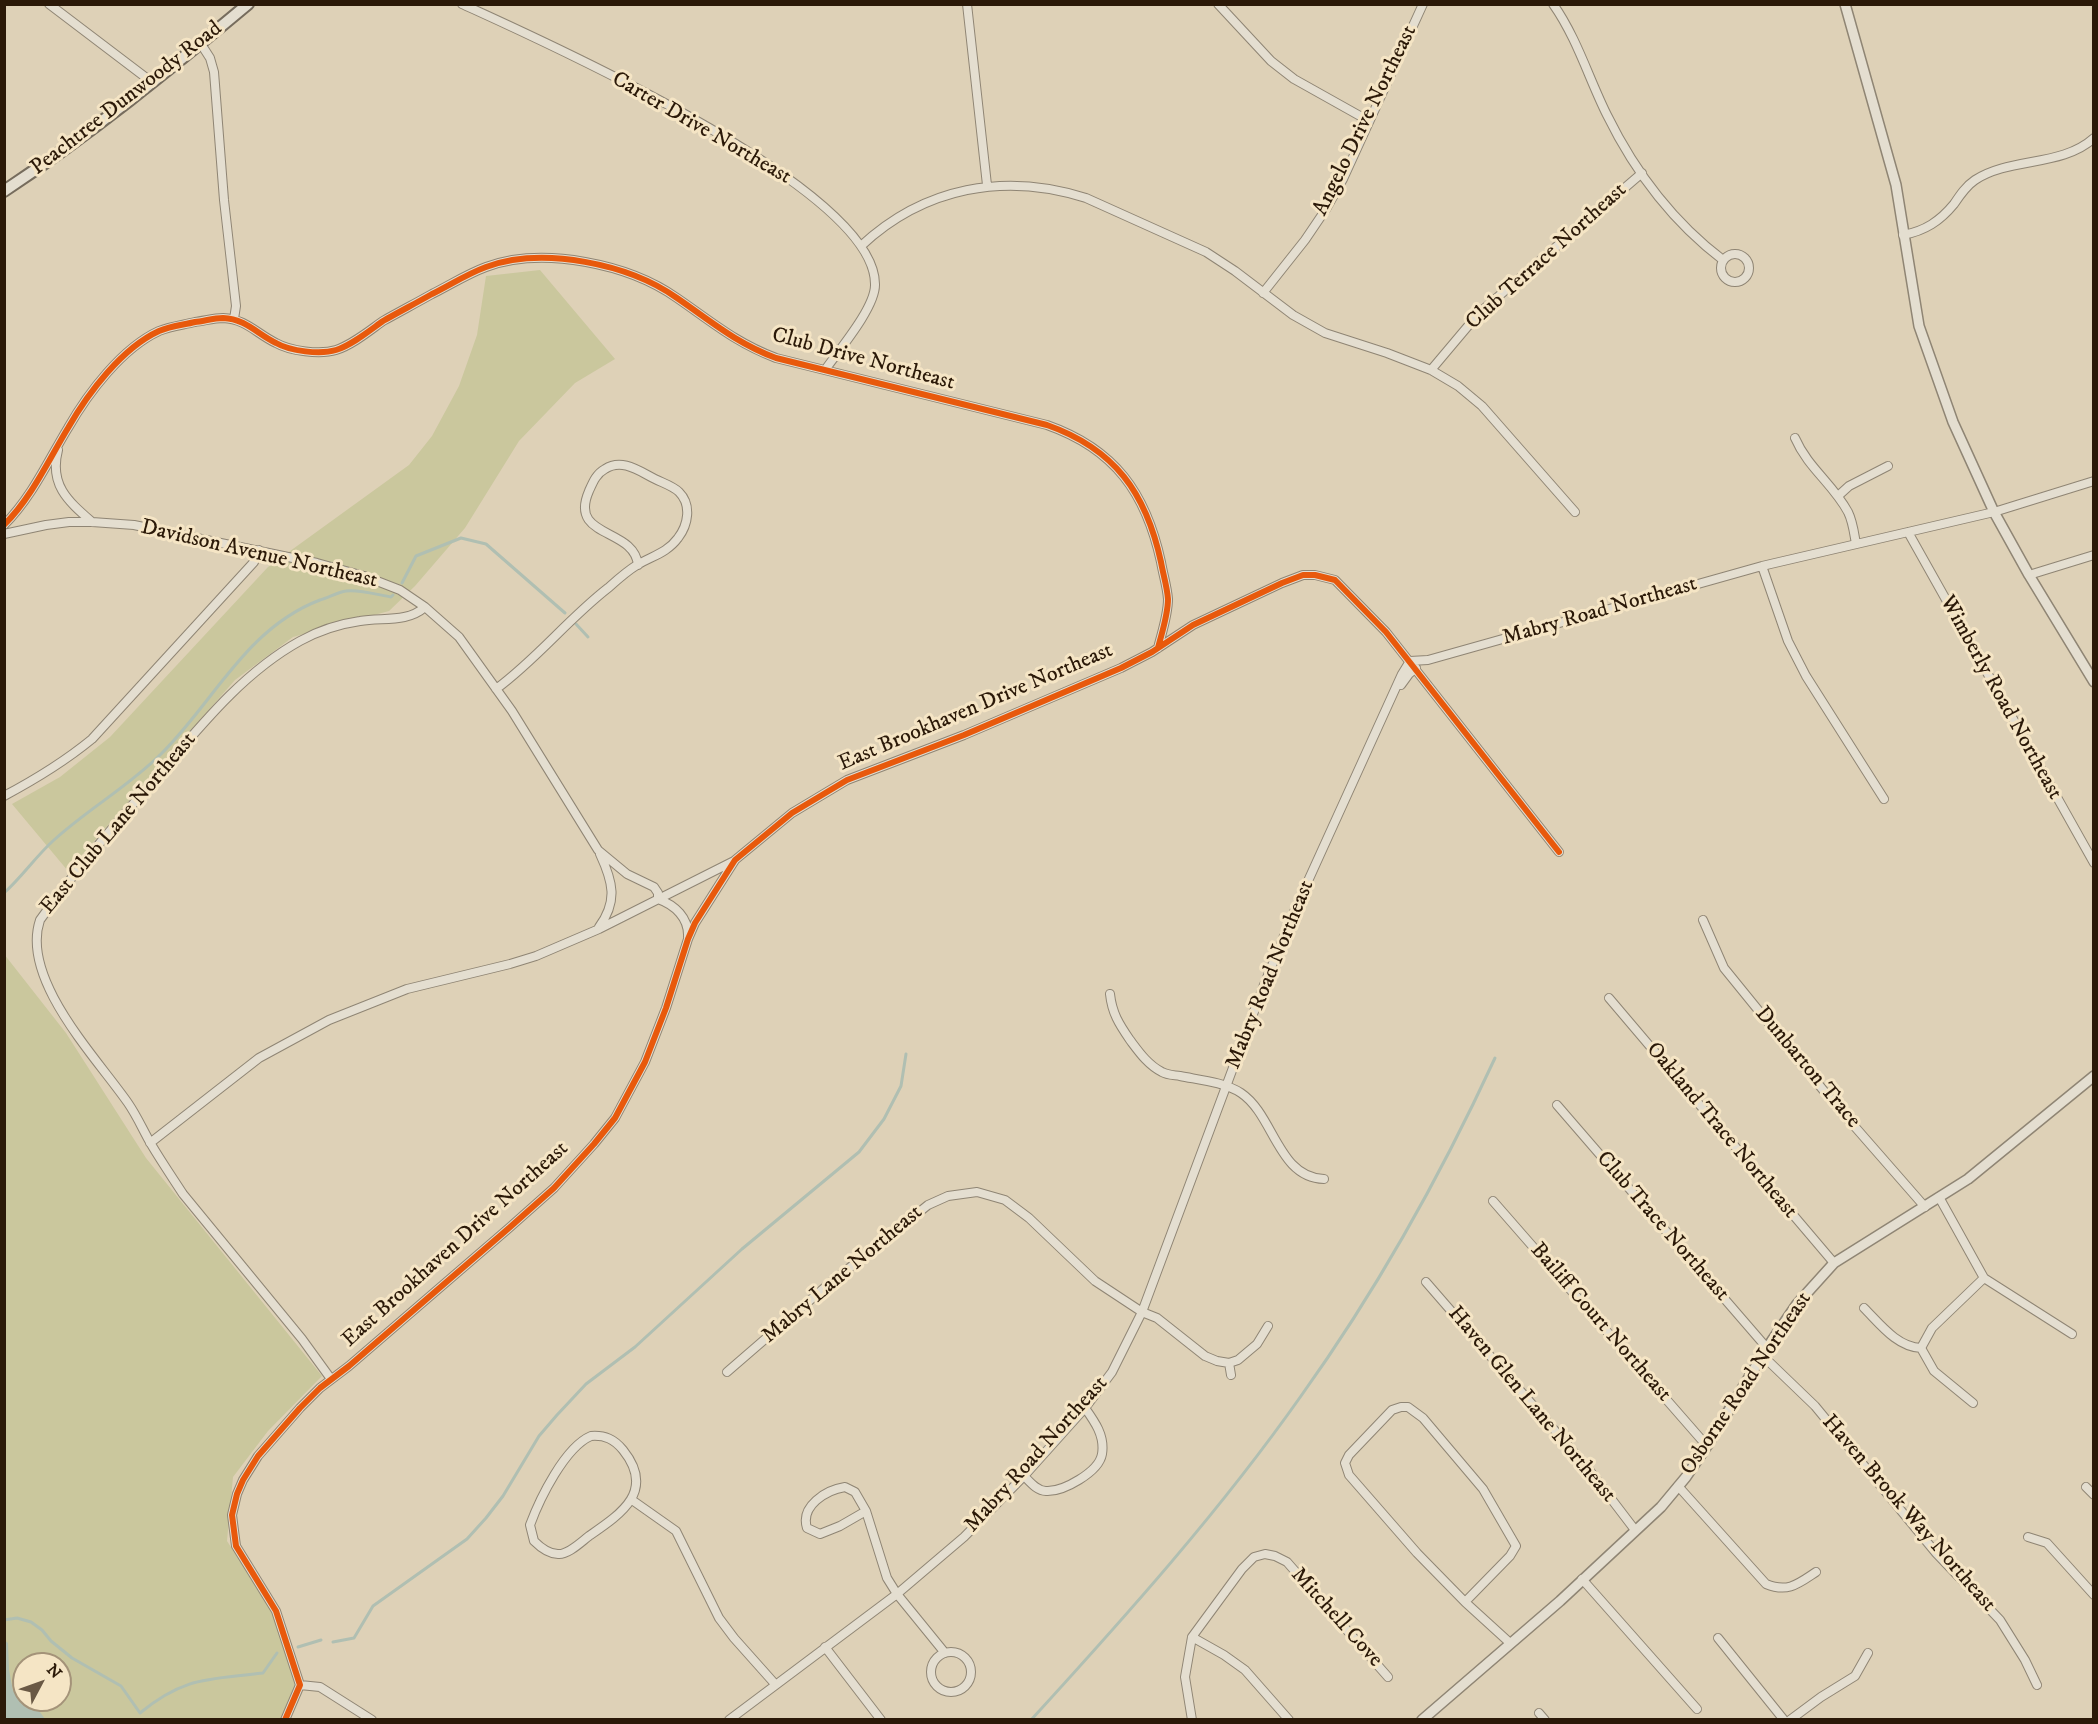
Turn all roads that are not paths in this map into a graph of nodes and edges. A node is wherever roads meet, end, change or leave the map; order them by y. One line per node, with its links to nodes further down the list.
1 (49, 4): 10 (street)
2 (248, 4): 9 (main road, Peachtree Dunwoody Road)
3 (462, 4): 17 (street, Carter Drive Northeast)
4 (967, 4): 14 (street)
5 (1218, 4): 11 (street)
6 (1423, 4): 11 (street, Angelo Drive Northeast)
7 (1553, 4): 13 (street)
8 (1845, 4): 16 (street)
9 (201, 44): 10 (main road, Peachtree Dunwoody Road); 20 (street)
10 (153, 82): 15 (main road, Peachtree Dunwoody Road)
11 (1369, 121): 19 (street, Angelo Drive Northeast)
12 (2094, 138): 16 (street)
13 (1642, 173): 18 (street); 22 (street, Club Terrace Northeast)
14 (987, 185): 17 (street); 19 (street)
15 (4, 191)
16 (1903, 235): 29 (street)
17 (861, 246): 21 (street, Carter Drive Northeast)
18 (1723, 260)
19 (1263, 293): 22 (street)
20 (234, 319): 21 (street, Club Drive Northeast); 24 (street)
21 (825, 370): 41 (street, Club Drive Northeast)
22 (1431, 370): 28 (street)
23 (1795, 438): 27 (street)
24 (61, 440): 30 (street); 31 (street)
25 (1888, 466): 27 (street)
26 (2094, 481): 29 (street, Mabry Road Northeast)
27 (1838, 496): 34 (street)
28 (1575, 512)
29 (1994, 512): 32 (street, Mabry Road Northeast); 39 (street)
30 (92, 522): 33 (street, Davidson Avenue Northeast); 35 (street, Davidson Avenue Northeast)
31 (4, 525)
32 (1908, 532): 34 (street, Mabry Road Northeast); 50 (street, Wimberly Road Northeast)
33 (4, 534)
34 (1856, 544): 38 (street, Mabry Road Northeast)
35 (259, 550): 40 (street, Davidson Avenue Northeast); 45 (street)
36 (2094, 555): 39 (street)
37 (638, 565): 37 (street); 44 (street)
38 (1762, 566): 42 (street, Mabry Road Northeast); 46 (street)
39 (2029, 575): 43 (street)
40 (424, 607): 44 (street, Davidson Avenue Northeast); 62 (street, East Club Lane Northeast)
41 (1158, 648): 42 (street, East Brookhaven Drive Northeast); 49 (street, East Brookhaven Drive Northeast)
42 (1413, 665): 48 (street, East Brookhaven Drive Northeast); 60 (street, Mabry Road Northeast)
43 (2094, 682)
44 (496, 689): 47 (street, Davidson Avenue Northeast)
45 (4, 796)
46 (1884, 799)
47 (598, 850): 51 (street, Davidson Avenue Northeast); 55 (street, Davidson Avenue Northeast)
48 (1559, 852)
49 (735, 860): 52 (street); 56 (street, East Brookhaven Drive Northeast)
50 (2094, 863)
51 (654, 887): 52 (street, Davidson Avenue Northeast); 53 (street)
52 (675, 890): 53 (street)
53 (658, 899): 55 (street); 56 (street)
54 (1703, 920): 66 (street, Dunbarton Trace)
55 (598, 928): 62 (street)
56 (688, 939): 79 (street, East Brookhaven Drive Northeast)
57 (1110, 994): 60 (street)
58 (1609, 998): 67 (street, Oakland Trace Northeast)
59 (2094, 1076): 64 (street, Osborne Road Northeast)
60 (1227, 1086): 63 (street); 71 (street, Mabry Road Northeast)
61 (1557, 1105): 75 (street, Club Trace Northeast)
62 (150, 1143): 79 (street, East Club Lane Northeast)
63 (1324, 1179)
64 (1939, 1197): 66 (street, Osborne Road Northeast); 68 (street)
65 (1493, 1201): 82 (street, Bailiff Court Northeast)
66 (1925, 1207): 67 (street, Osborne Road Northeast)
67 (1834, 1263): 75 (street, Osborne Road Northeast)
68 (1984, 1278): 73 (street); 74 (street)
69 (1426, 1282): 89 (street, Haven Glen Lane Northeast)
70 (1864, 1308): 74 (street)
71 (1142, 1312): 76 (street, Mabry Lane Northeast); 77 (street, Mabry Lane Northeast); 81 (street, Mabry Road Northeast)
72 (1268, 1326): 76 (street)
73 (2072, 1334)
74 (1921, 1348): 80 (street)
75 (1765, 1352): 82 (street, Osborne Road Northeast); 105 (street, Haven Brook Way Northeast)
76 (1229, 1363): 78 (street)
77 (727, 1372)
78 (1231, 1375)
79 (331, 1379): 104 (street, East Brookhaven Drive Northeast)
80 (1972, 1403)
81 (1085, 1408): 83 (street, Mabry Road Northeast); 83 (street)
82 (1707, 1446): 84 (street, Osborne Road Northeast)
83 (1024, 1476): 93 (street, Mabry Road Northeast)
84 (1678, 1486): 89 (street, Osborne Road Northeast); 91 (street)
85 (2086, 1487): 86 (street)
86 (2094, 1495)
87 (632, 1500): 87 (street); 103 (street)
88 (866, 1511): 88 (street); 93 (street)
89 (1635, 1530): 92 (street, Osborne Road Northeast)
90 (2028, 1537): 94 (street)
91 (1816, 1572)
92 (1582, 1579): 98 (street, Osborne Road Northeast); 106 (street)
93 (897, 1594): 99 (street, Mabry Road Northeast); 100 (street)
94 (2094, 1595)
95 (1465, 1602): 95 (street); 98 (street)
96 (1192, 1637): 102 (street, Mitchell Cove); 112 (street, Mitchell Cove); 113 (street)
97 (1718, 1638): 116 (street)
98 (1510, 1643): 114 (street, Osborne Road Northeast)
99 (825, 1647): 103 (street, Mabry Road Northeast); 111 (street)
100 (945, 1653): 100 (street)
101 (1868, 1653): 117 (street)
102 (1388, 1677)
103 (775, 1684): 110 (street, Mabry Road Northeast)
104 (300, 1685): 108 (street); 109 (street)
105 (2037, 1685)
106 (1697, 1709)
107 (1539, 1713): 115 (street)
108 (285, 1719)
109 (372, 1719)
110 (729, 1719)
111 (881, 1719)
112 (1192, 1719)
113 (1289, 1719)
114 (1422, 1719)
115 (1545, 1719)
116 (1784, 1719)
117 (1790, 1719)

